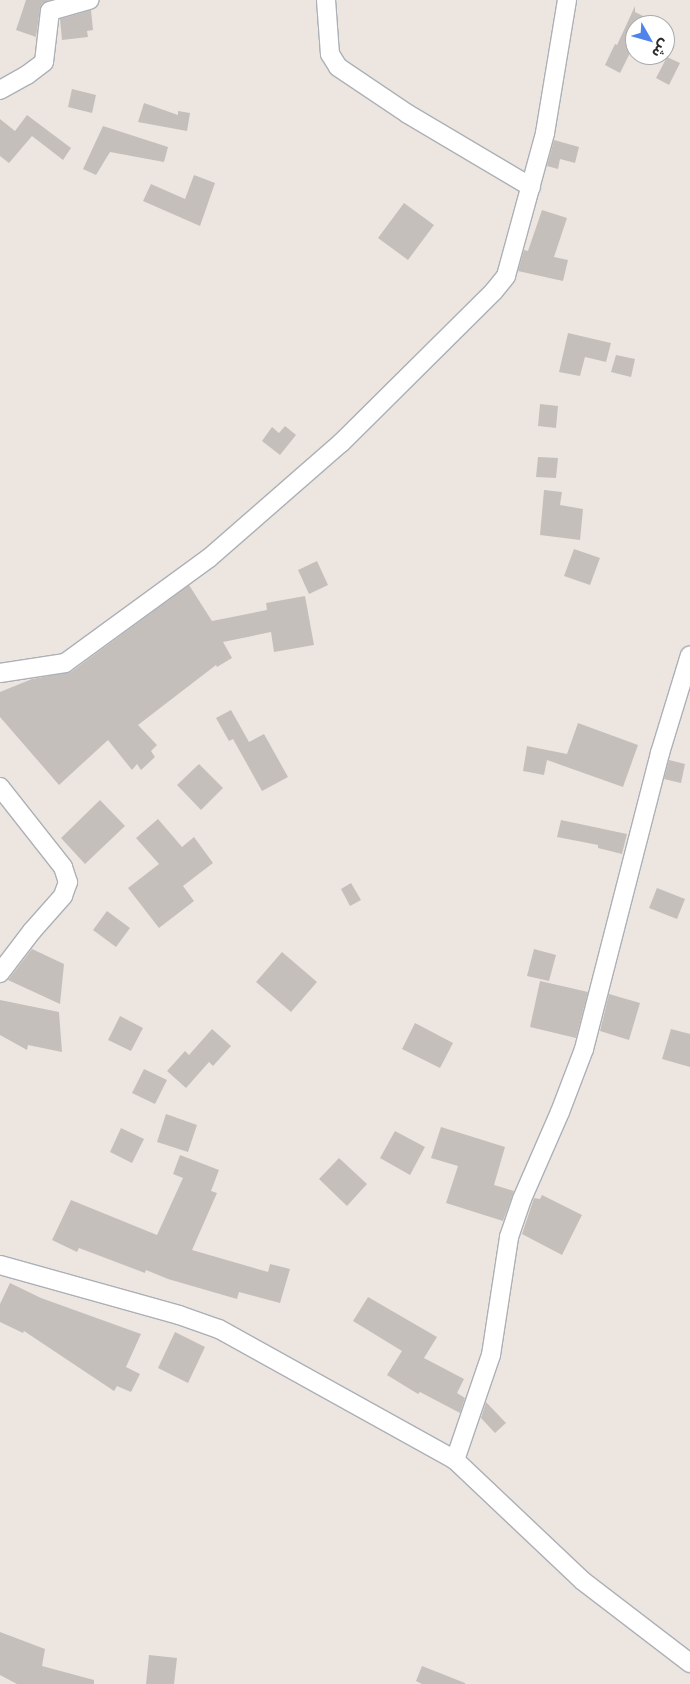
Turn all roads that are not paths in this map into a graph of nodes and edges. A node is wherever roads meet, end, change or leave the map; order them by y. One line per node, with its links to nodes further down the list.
1 (89, 0): 4 (street)
2 (326, 0): 5 (street)
3 (567, 0): 5 (street)
4 (0, 90)
5 (531, 187): 7 (street)
6 (690, 656): 11 (street)
7 (0, 673)
8 (0, 787): 9 (street)
9 (0, 973)
10 (0, 1265): 11 (street)
11 (455, 1460): 12 (street)
12 (690, 1664)

